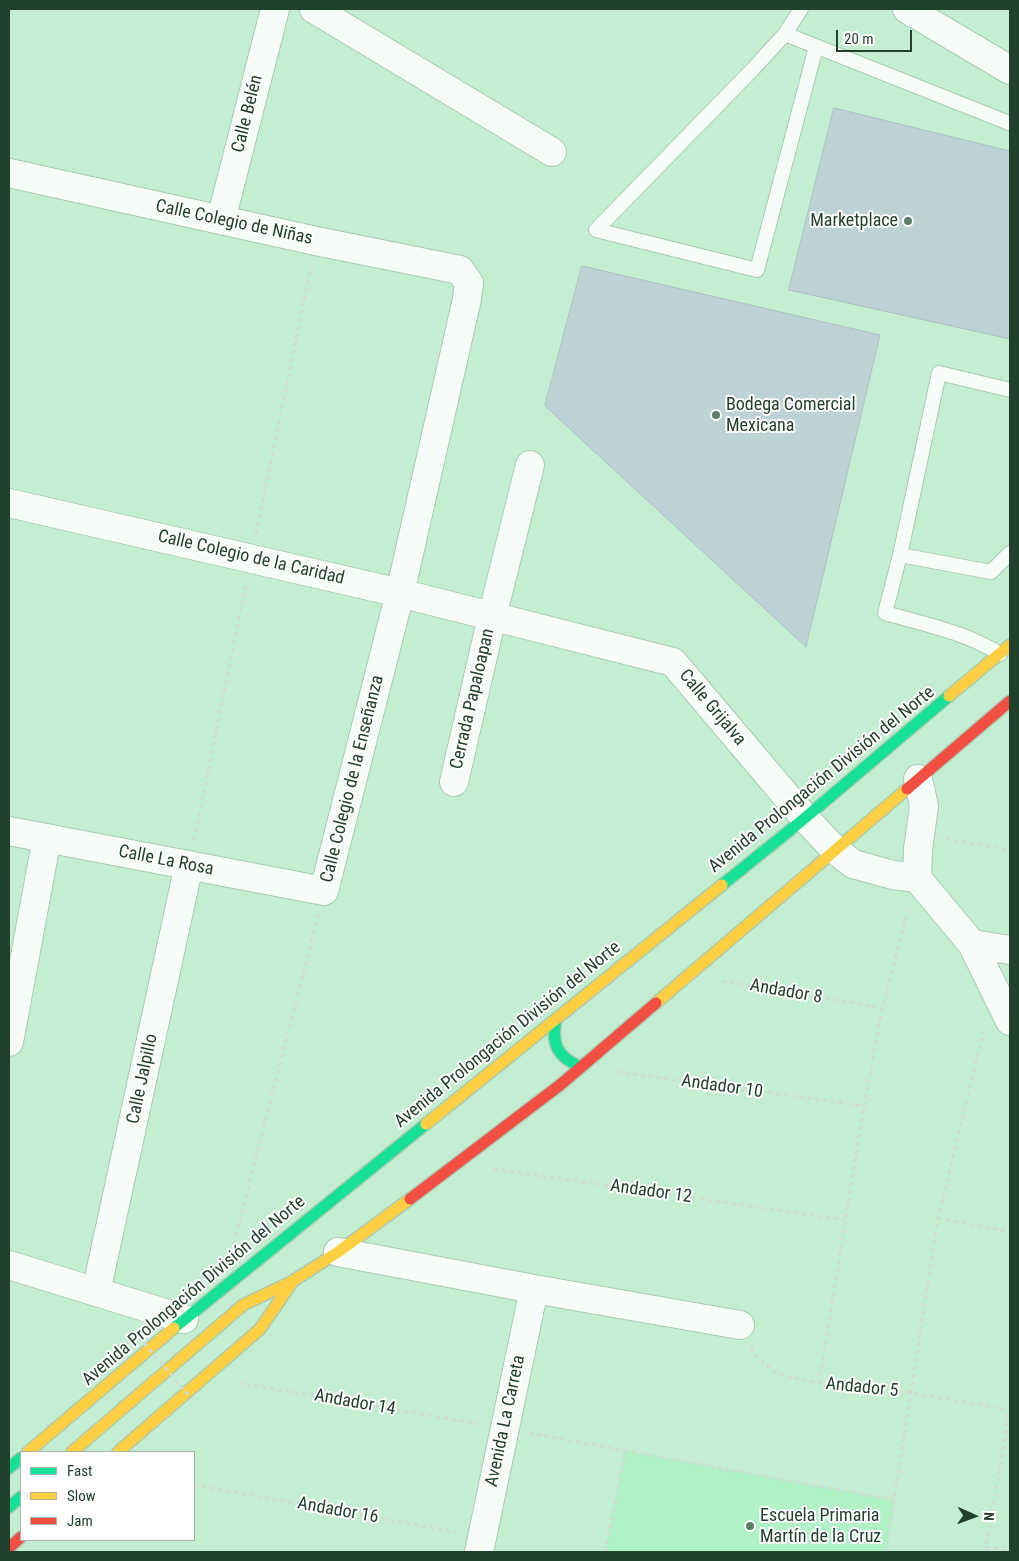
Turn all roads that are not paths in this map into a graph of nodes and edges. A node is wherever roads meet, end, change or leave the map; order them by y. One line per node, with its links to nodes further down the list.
1 (275, 9): 11 (street, Calle Belén)
2 (314, 9): 9 (street)
3 (801, 9): 5 (lane)
4 (907, 9): 7 (street)
5 (785, 34): 6 (lane); 6 (lane)
6 (816, 47): 8 (lane)
7 (1010, 70)
8 (1009, 123)
9 (552, 152)
10 (9, 173): 11 (street, Calle Colegio de Niñas)
11 (221, 220): 12 (street, Calle Colegio de Niñas)
12 (460, 270): 18 (street, Calle Colegio de la Enseñanza)
13 (1010, 390): 17 (lane)
14 (530, 465): 19 (street, Cerrada Papaloapan)
15 (9, 503): 18 (street, Calle Colegio de la Caridad)
16 (1010, 552): 17 (lane)
17 (900, 555): 20 (lane)
18 (400, 592): 19 (street, Calle Colegio de la Caridad); 37 (street, Calle Colegio de la Enseñanza)
19 (492, 616): 30 (street, Cerrada Papaloapan); 31 (street, Calle Grijalva)
20 (1005, 649): 21 (main road, Avenida Prolongación División del Norte)
21 (951, 696): 23 (main road); 26 (main road, Avenida Prolongación División del Norte)
22 (1010, 700): 25 (main road)
23 (947, 710)
24 (959, 729): 25 (main road)
25 (975, 730): 29 (main road)
26 (907, 733): 27 (main road); 31 (main road, Avenida Prolongación División del Norte)
27 (920, 733)
28 (935, 746): 29 (main road)
29 (926, 772): 34 (main road); 36 (street)
30 (454, 782)
31 (805, 818): 34 (street, Calle Grijalva); 40 (main road, Avenida Prolongación División del Norte)
32 (9, 831): 33 (street, Calle La Rosa)
33 (47, 838): 35 (street, Calle La Rosa); 43 (street)
34 (835, 850): 36 (street, Calle Grijalva); 44 (main road)
35 (189, 865): 37 (street, Calle La Rosa); 50 (street, Calle Jalpillo)
36 (917, 878): 38 (street)
37 (324, 891)
38 (972, 944): 39 (street); 41 (street)
39 (1010, 950)
40 (556, 1019): 42 (main road, Avenida Prolongación División del Norte); 44 (main road)
41 (1010, 1022)
42 (530, 1040): 45 (main road); 51 (main road, Avenida Prolongación División del Norte)
43 (9, 1042)
44 (581, 1067): 45 (main road)
45 (560, 1085): 46 (main road)
46 (338, 1252): 48 (main road); 49 (street)
47 (9, 1265): 50 (street)
48 (293, 1281): 54 (main road); 55 (main road)
49 (534, 1289): 52 (street); 61 (street, Avenida La Carreta)
50 (96, 1292): 51 (street)
51 (184, 1319): 53 (main road, Avenida Prolongación División del Norte)
52 (740, 1325)
53 (29, 1451)
54 (73, 1451)
55 (119, 1451)
56 (20, 1459): 57 (main road)
57 (9, 1468)
58 (20, 1497): 59 (main road)
59 (9, 1507)
60 (20, 1538): 62 (main road)
61 (480, 1544)
62 (9, 1548)

